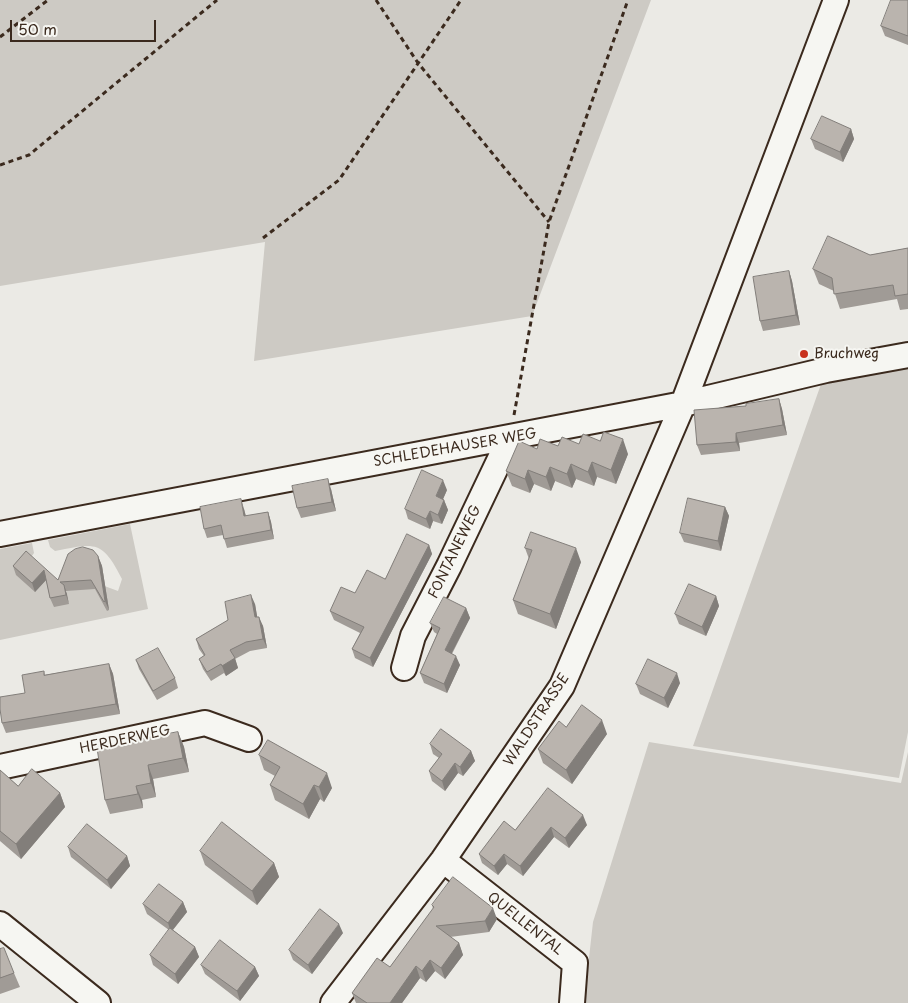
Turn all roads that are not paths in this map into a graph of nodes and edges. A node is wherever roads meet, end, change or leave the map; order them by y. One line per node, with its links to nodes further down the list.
1 (836, 0): 3 (street)
2 (908, 355): 3 (street, SCHLEDEHAUSER WEG)
3 (683, 404): 4 (street, SCHLEDEHAUSER WEG); 9 (street, WALDSTRASSE)
4 (510, 438): 5 (street, SCHLEDEHAUSER WEG); 6 (street, FONTANEWEG)
5 (0, 534)
6 (404, 668)
7 (249, 740): 8 (street, HERDERWEG)
8 (0, 767)
9 (443, 860): 12 (street, WALDSTRASSE); 13 (street, QUELLENTAL)
10 (0, 924): 11 (street)
11 (98, 1003)
12 (333, 1003)
13 (572, 1003)

